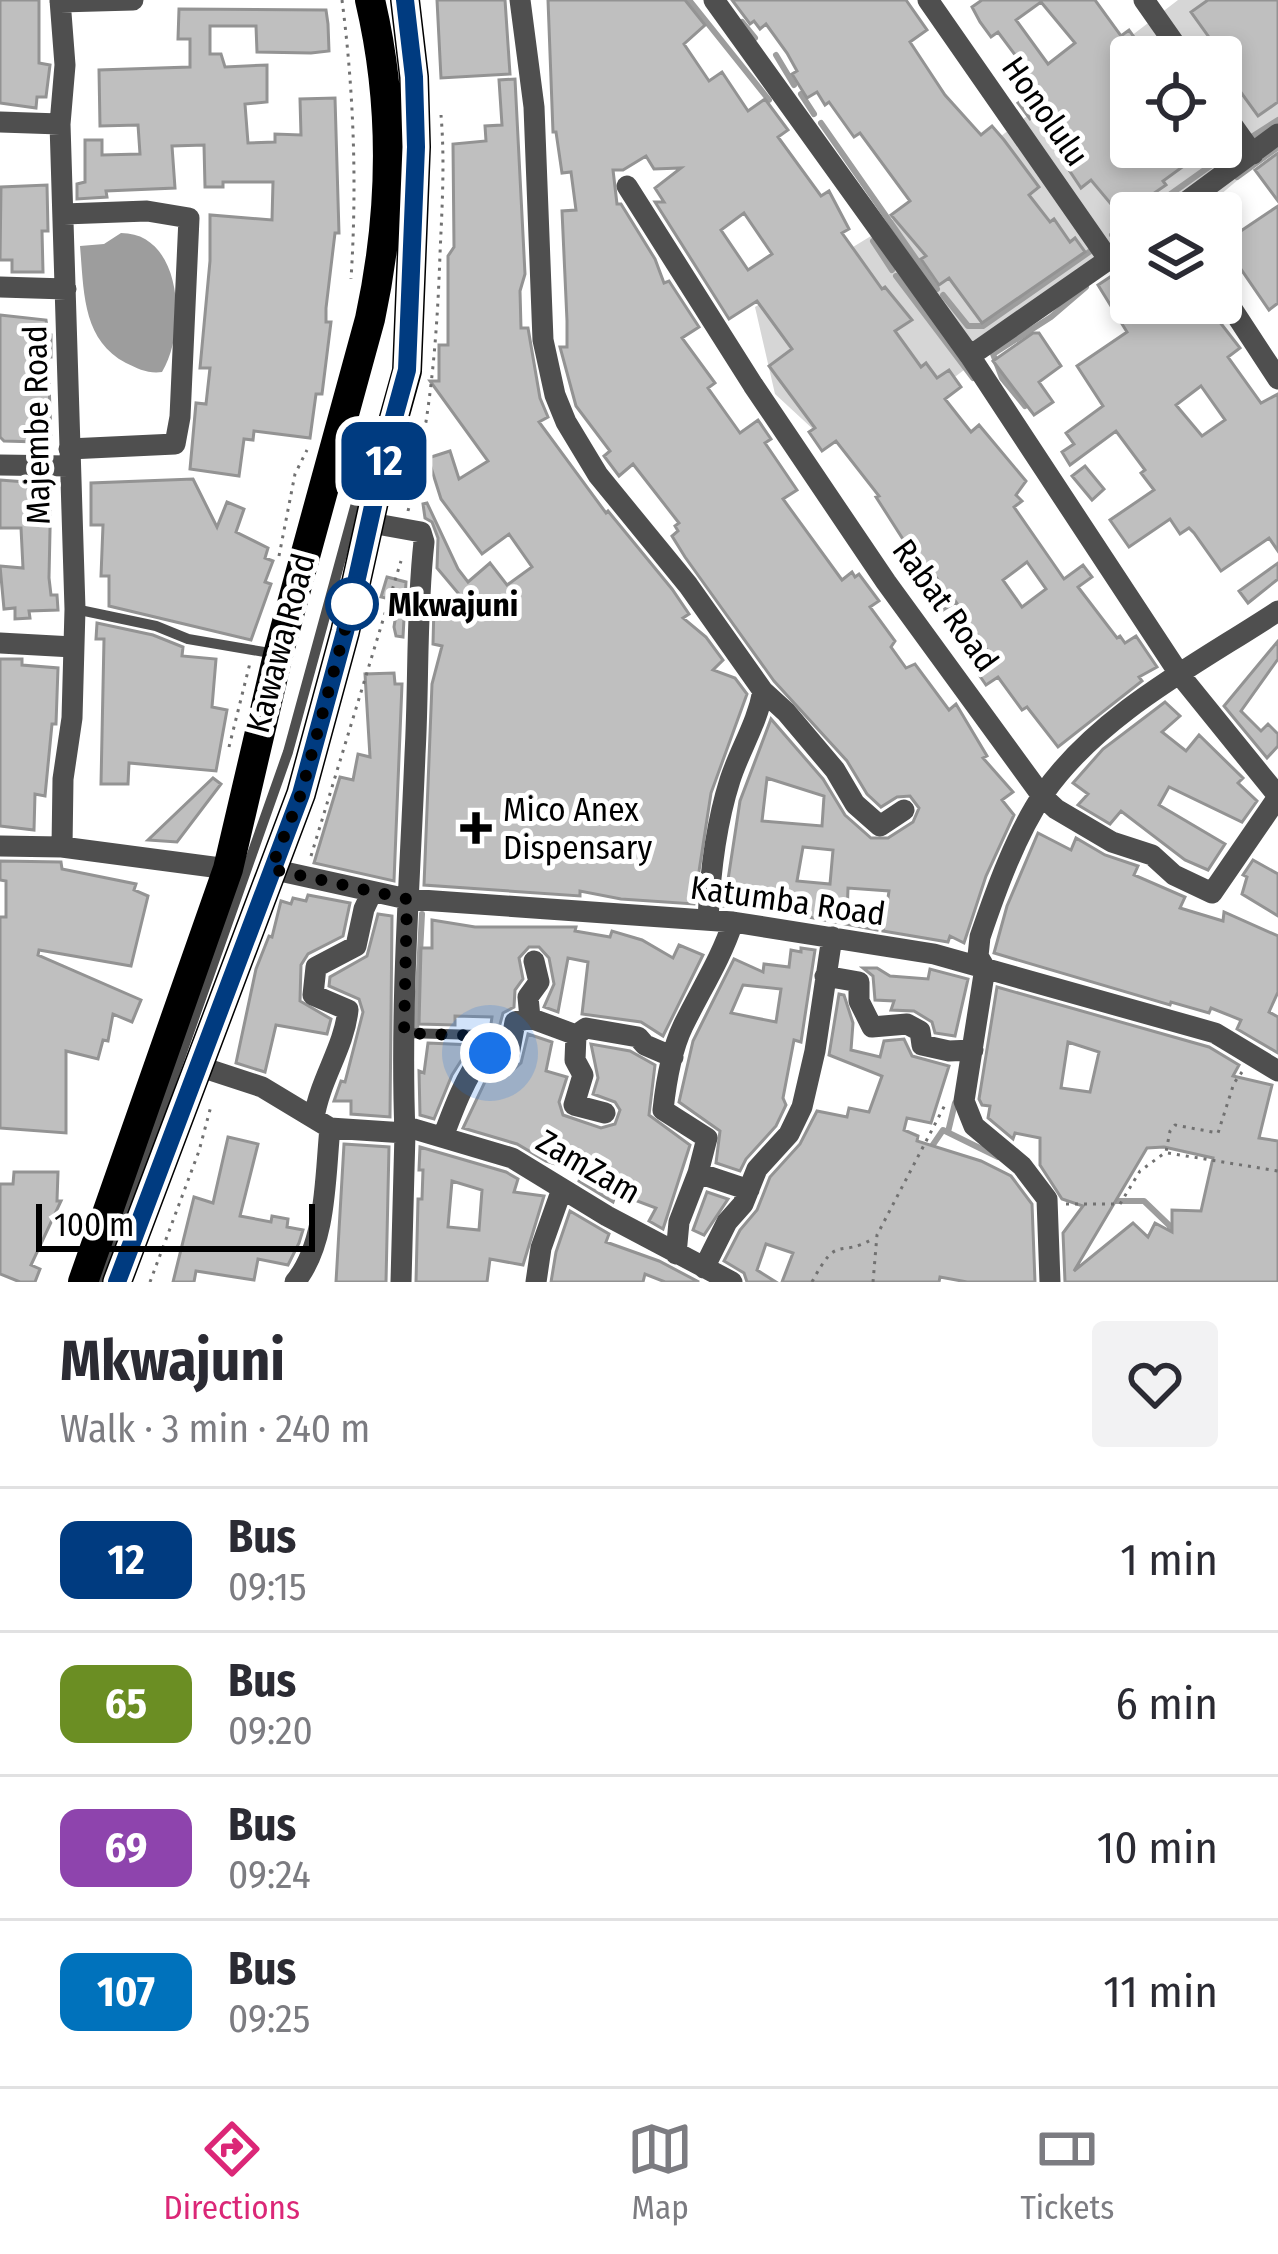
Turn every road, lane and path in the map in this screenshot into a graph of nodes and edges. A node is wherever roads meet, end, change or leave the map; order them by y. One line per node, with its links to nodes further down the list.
1 (133, 0): 6 (street)
2 (520, 0): 36 (street)
3 (714, 0): 23 (street)
4 (928, 0): 18 (street, Honolulu)
5 (1144, 0): 8 (street)
6 (60, 1): 10 (street, Majembe Road)
7 (389, 2): 17 (lane); 24 (lane); 29 (main road, Kawawa Road); 34 (main road, Kawawa Road)
8 (1169, 36)
9 (0, 122): 10 (street)
10 (60, 124): 16 (street, Majembe Road)
11 (1278, 134): 13 (street)
12 (1242, 139): 13 (street)
13 (1253, 154): 15 (street)
14 (627, 186): 39 (street, Rabat Road)
15 (1201, 192)
16 (64, 214): 21 (street, Majembe Road); 27 (street)
17 (396, 258)
18 (1109, 260): 23 (street)
19 (393, 273): 77 (lane, Kawawa Road)
20 (0, 287): 21 (street)
21 (66, 289): 27 (street, Majembe Road)
22 (1242, 324): 25 (street)
23 (970, 356): 35 (street)
24 (393, 368)
25 (1278, 379)
26 (387, 390): 77 (lane, Kawawa Road)
27 (69, 458): 28 (street); 30 (street, Majembe Road)
28 (0, 465)
29 (371, 523): 44 (main road, Kawawa Road); 46 (street)
30 (75, 609): 33 (street, Majembe Road); 34 (lane)
31 (1278, 611): 35 (street)
32 (0, 644): 33 (street)
33 (73, 647): 42 (street, Majembe Road)
34 (278, 655): 43 (main road, Kawawa Road)
35 (1180, 676): 38 (street); 39 (street)
36 (763, 691): 40 (street); 47 (street)
37 (1278, 760): 38 (street)
38 (1274, 791): 39 (street, Rabat Road)
39 (1042, 796): 50 (street)
40 (904, 810)
41 (0, 846): 42 (street)
42 (62, 847): 43 (street)
43 (228, 869): 76 (main road, Kawawa Road)
44 (271, 869): 45 (street, Katumba Road); 60 (main road, Kawawa Road)
45 (372, 892): 46 (street, Katumba Road); 64 (street)
46 (407, 899): 47 (street, Katumba Road); 54 (street)
47 (708, 920): 48 (street, Katumba Road)
48 (733, 922): 49 (street, Katumba Road); 58 (street)
49 (832, 937): 50 (street, Katumba Road); 52 (street)
50 (981, 959): 56 (street); 59 (street, Katumba Road)
51 (534, 962): 53 (street)
52 (825, 976): 56 (street); 71 (street)
53 (530, 1018): 55 (street); 57 (street)
54 (404, 1033): 57 (lane); 65 (street)
55 (576, 1035): 58 (street); 63 (street)
56 (973, 1050): 62 (street)
57 (484, 1052): 66 (street)
58 (674, 1057): 69 (street)
59 (1257, 1058): 61 (street, Katumba Road); 67 (path)
60 (209, 1070): 64 (street); 78 (main road, Kawawa Road); 79 (path)
61 (1278, 1071)
62 (964, 1101): 72 (street); 73 (path)
63 (605, 1114)
64 (322, 1123): 65 (street, ZamZam); 80 (street)
65 (404, 1129): 66 (street, ZamZam); 81 (street)
66 (443, 1137): 70 (street, ZamZam)
67 (1166, 1153): 68 (path); 72 (path)
68 (1278, 1171)
69 (698, 1173): 71 (street); 74 (street)
70 (562, 1189): 74 (street, ZamZam); 82 (street)
71 (749, 1190): 75 (street)
72 (1047, 1198): 86 (street)
73 (877, 1235): 84 (path); 85 (path)
74 (676, 1254): 75 (street, ZamZam)
75 (704, 1268): 83 (street, ZamZam)
76 (83, 1282)
77 (99, 1282)
78 (117, 1282)
79 (150, 1282)
80 (295, 1282)
81 (401, 1282)
82 (536, 1282)
83 (732, 1282)
84 (812, 1282)
85 (873, 1282)
86 (1050, 1282)

